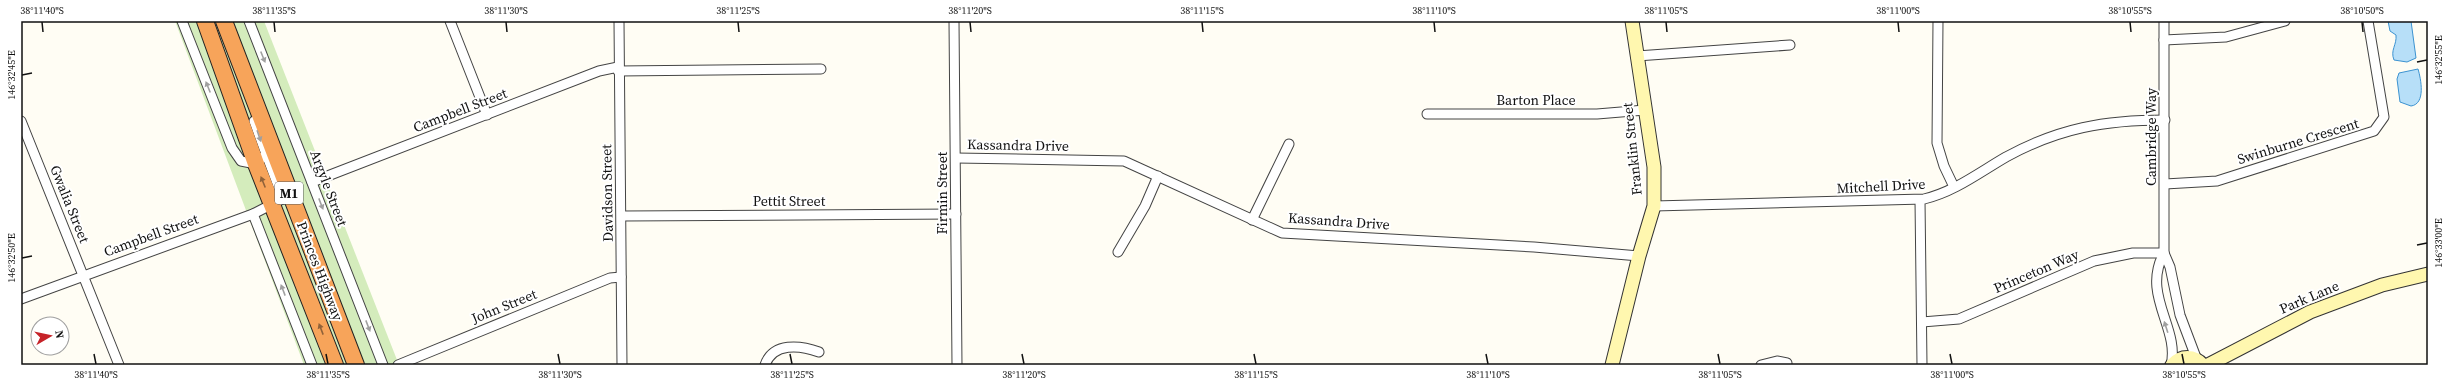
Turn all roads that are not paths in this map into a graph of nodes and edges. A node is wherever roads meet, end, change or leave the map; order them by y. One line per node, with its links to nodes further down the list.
1 (182, 21): 26 (street, one-way to 1)
2 (224, 21): 18 (highway, Princes Highway / M1)
3 (249, 21): 28 (street, Argyle Street, one-way to 28)
4 (450, 21): 21 (street)
5 (619, 21): 16 (street, Davidson Street)
6 (954, 21): 25 (street, Firmin Street)
7 (1632, 21): 15 (street, Franklin Street)
8 (1938, 21): 30 (street)
9 (2164, 21): 13 (street, Cambridge Way)
10 (2285, 21): 13 (street)
11 (2368, 21): 29 (street, Swinburne Crescent)
12 (208, 25): 26 (highway, Princes Highway / M1)
13 (2164, 40): 22 (street, Cambridge Way)
14 (1790, 45): 15 (street)
15 (1637, 56): 19 (street, Franklin Street)
16 (618, 69): 17 (street, Campbell Street); 21 (street, Campbell Street); 36 (street, Davidson Street)
17 (821, 69)
18 (253, 98): 26 (street, one-way to 26); 31 (highway, Princes Highway / M1)
19 (1645, 110): 20 (street, Barton Place); 33 (street, Franklin Street)
20 (1427, 114)
21 (486, 115): 28 (street, Campbell Street)
22 (2165, 120): 29 (street, Cambridge Way); 30 (street, Mitchell Drive)
23 (21, 121): 42 (street, Gwalia Street)
24 (1289, 144): 37 (street)
25 (956, 158): 27 (street, Kassandra Drive); 35 (street, Firmin Street)
26 (261, 159): 31 (highway, Princes Highway / M1)
27 (1158, 176): 37 (street, Kassandra Drive); 38 (street)
28 (312, 182): 53 (street, Argyle Street, one-way to 53)
29 (2165, 184): 39 (street, Cambridge Way)
30 (1954, 187): 32 (street, Mitchell Drive)
31 (282, 199): 34 (street, Campbell Street); 51 (highway, Princes Highway / M1, one-way to 31); 52 (highway, Princes Highway / M1)
32 (1920, 200): 33 (street, Mitchell Drive); 45 (street)
33 (1654, 206): 40 (street, Franklin Street)
34 (253, 214): 42 (street, Campbell Street); 50 (street, one-way to 34)
35 (956, 214): 36 (street, Pettit Street); 57 (street, Firmin Street)
36 (622, 216): 43 (street, Davidson Street)
37 (1252, 220): 40 (street, Kassandra Drive)
38 (1118, 252)
39 (2164, 253): 45 (street, Princeton Way); 48 (street, Cambridge Way); 61 (street, Cambridge Way, one-way to 39)
40 (1639, 256): 58 (street, Franklin Street)
41 (2428, 274): 48 (street, Park Lane)
42 (83, 275): 44 (street, Campbell Street); 49 (street, Gwalia Street)
43 (621, 277): 54 (street, John Street); 55 (street, Davidson Street)
44 (21, 300)
45 (1922, 322): 60 (street)
46 (819, 352): 56 (street)
47 (1787, 363): 59 (street)
48 (2202, 363): 61 (street)
49 (119, 365)
50 (312, 365)
51 (335, 365)
52 (356, 365)
53 (383, 365)
54 (398, 365)
55 (622, 365)
56 (764, 365)
57 (956, 365)
58 (1612, 365)
59 (1761, 365)
60 (1922, 365)
61 (2171, 365)

